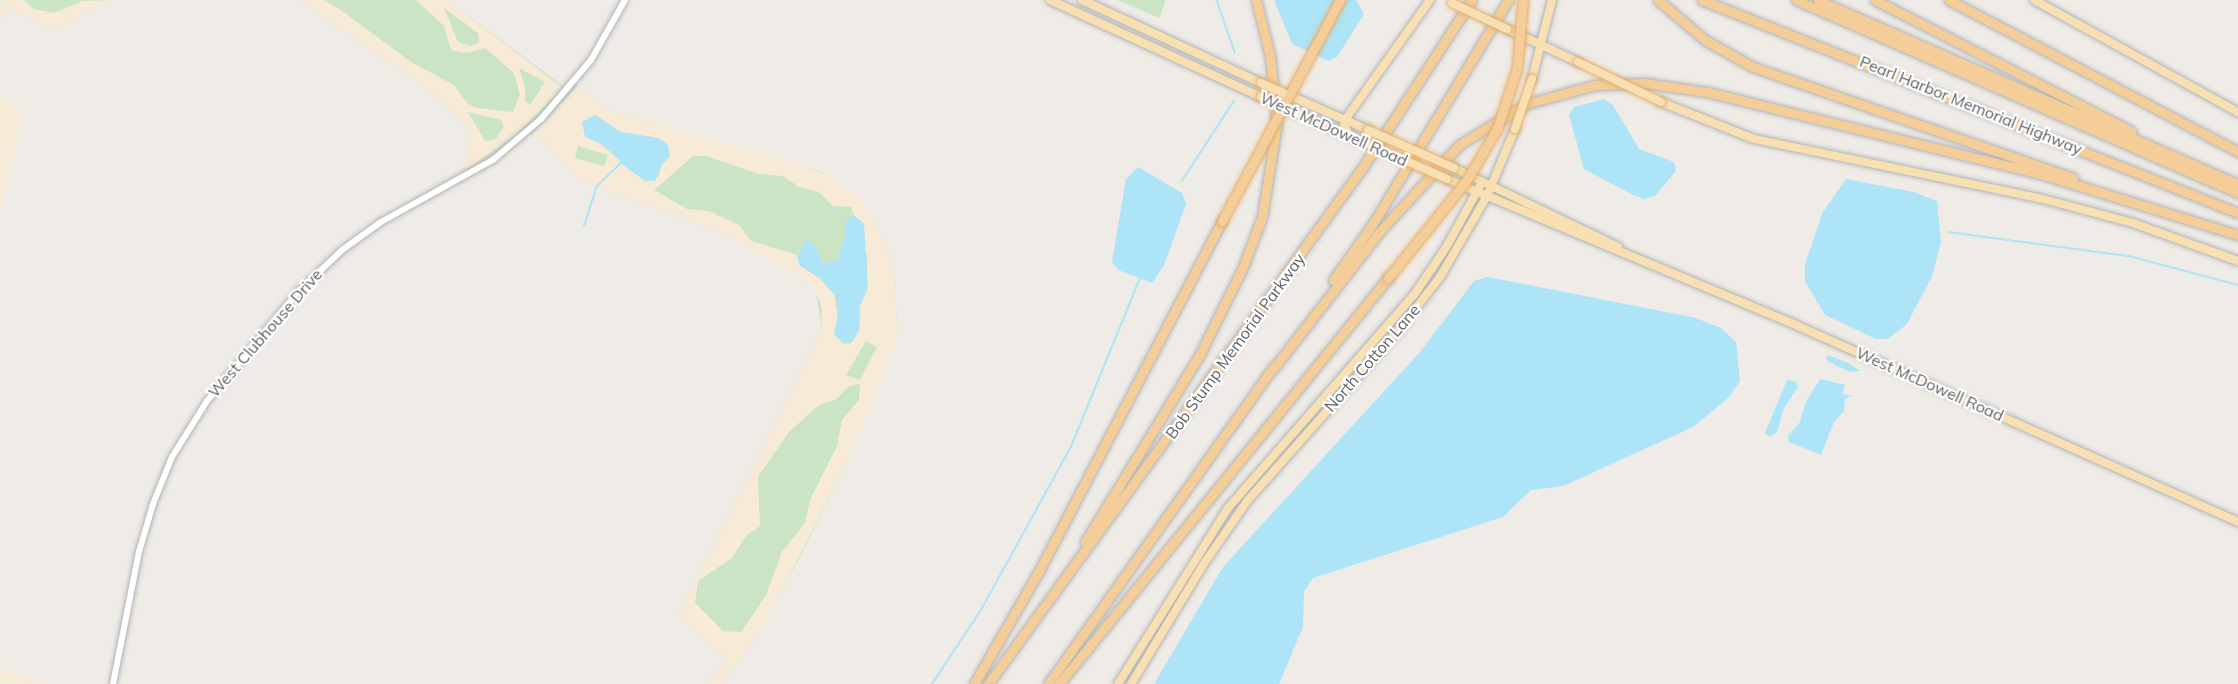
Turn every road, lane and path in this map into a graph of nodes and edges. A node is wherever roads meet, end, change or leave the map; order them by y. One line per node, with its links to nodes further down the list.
1 (625, 0): 39 (street, West Clubhouse Drive)
2 (1050, 0): 22 (main road, West McDowell Road, bridge)
3 (1082, 0): 21 (main road, West McDowell Road, bridge)
4 (1256, 0): 38 (highway)
5 (1340, 0): 40 (highway, bridge)
6 (1430, 0): 21 (main road)
7 (1472, 0): 38 (highway, Bob Stump Memorial Parkway)
8 (1508, 0): 36 (highway)
9 (1523, 0): 43 (highway, bridge)
10 (1552, 0): 19 (main road, North Cotton Lane)
11 (1658, 0): 31 (highway)
12 (1702, 0): 32 (highway, Pearl Harbor Memorial Highway)
13 (1796, 0): 29 (highway)
14 (1818, 0): 24 (highway, Pearl Harbor Memorial Highway)
15 (1875, 0): 24 (highway)
16 (1948, 0): 23 (highway)
17 (2034, 0): 20 (main road)
18 (1449, 1): 19 (main road, bridge)
19 (1540, 45): 27 (main road, North Cotton Lane, bridge); 35 (main road, bridge)
20 (2238, 112)
21 (1345, 120): 22 (main road); 25 (main road, West McDowell Road, bridge)
22 (1351, 137): 28 (main road, West McDowell Road, bridge)
23 (2238, 152)
24 (2178, 157): 26 (highway, Pearl Harbor Memorial Highway)
25 (1482, 182): 27 (main road, West McDowell Road); 28 (main road, North Cotton Lane)
26 (2238, 184)
27 (1492, 187): 30 (main road, North Cotton Lane); 34 (main road, West McDowell Road)
28 (1477, 192): 30 (main road, West McDowell Road); 44 (main road, North Cotton Lane)
29 (2238, 193)
30 (1487, 196): 34 (main road, West McDowell Road); 45 (main road, North Cotton Lane)
31 (2172, 213): 33 (highway); 36 (highway)
32 (2238, 213)
33 (2238, 235)
34 (1621, 250): 37 (main road, West McDowell Road)
35 (2238, 261)
36 (1273, 369): 42 (highway)
37 (2238, 522)
38 (1045, 602): 41 (highway, Bob Stump Memorial Parkway)
39 (113, 684)
40 (974, 684)
41 (988, 684)
42 (1048, 684)
43 (1059, 684)
44 (1118, 684)
45 (1131, 684)

